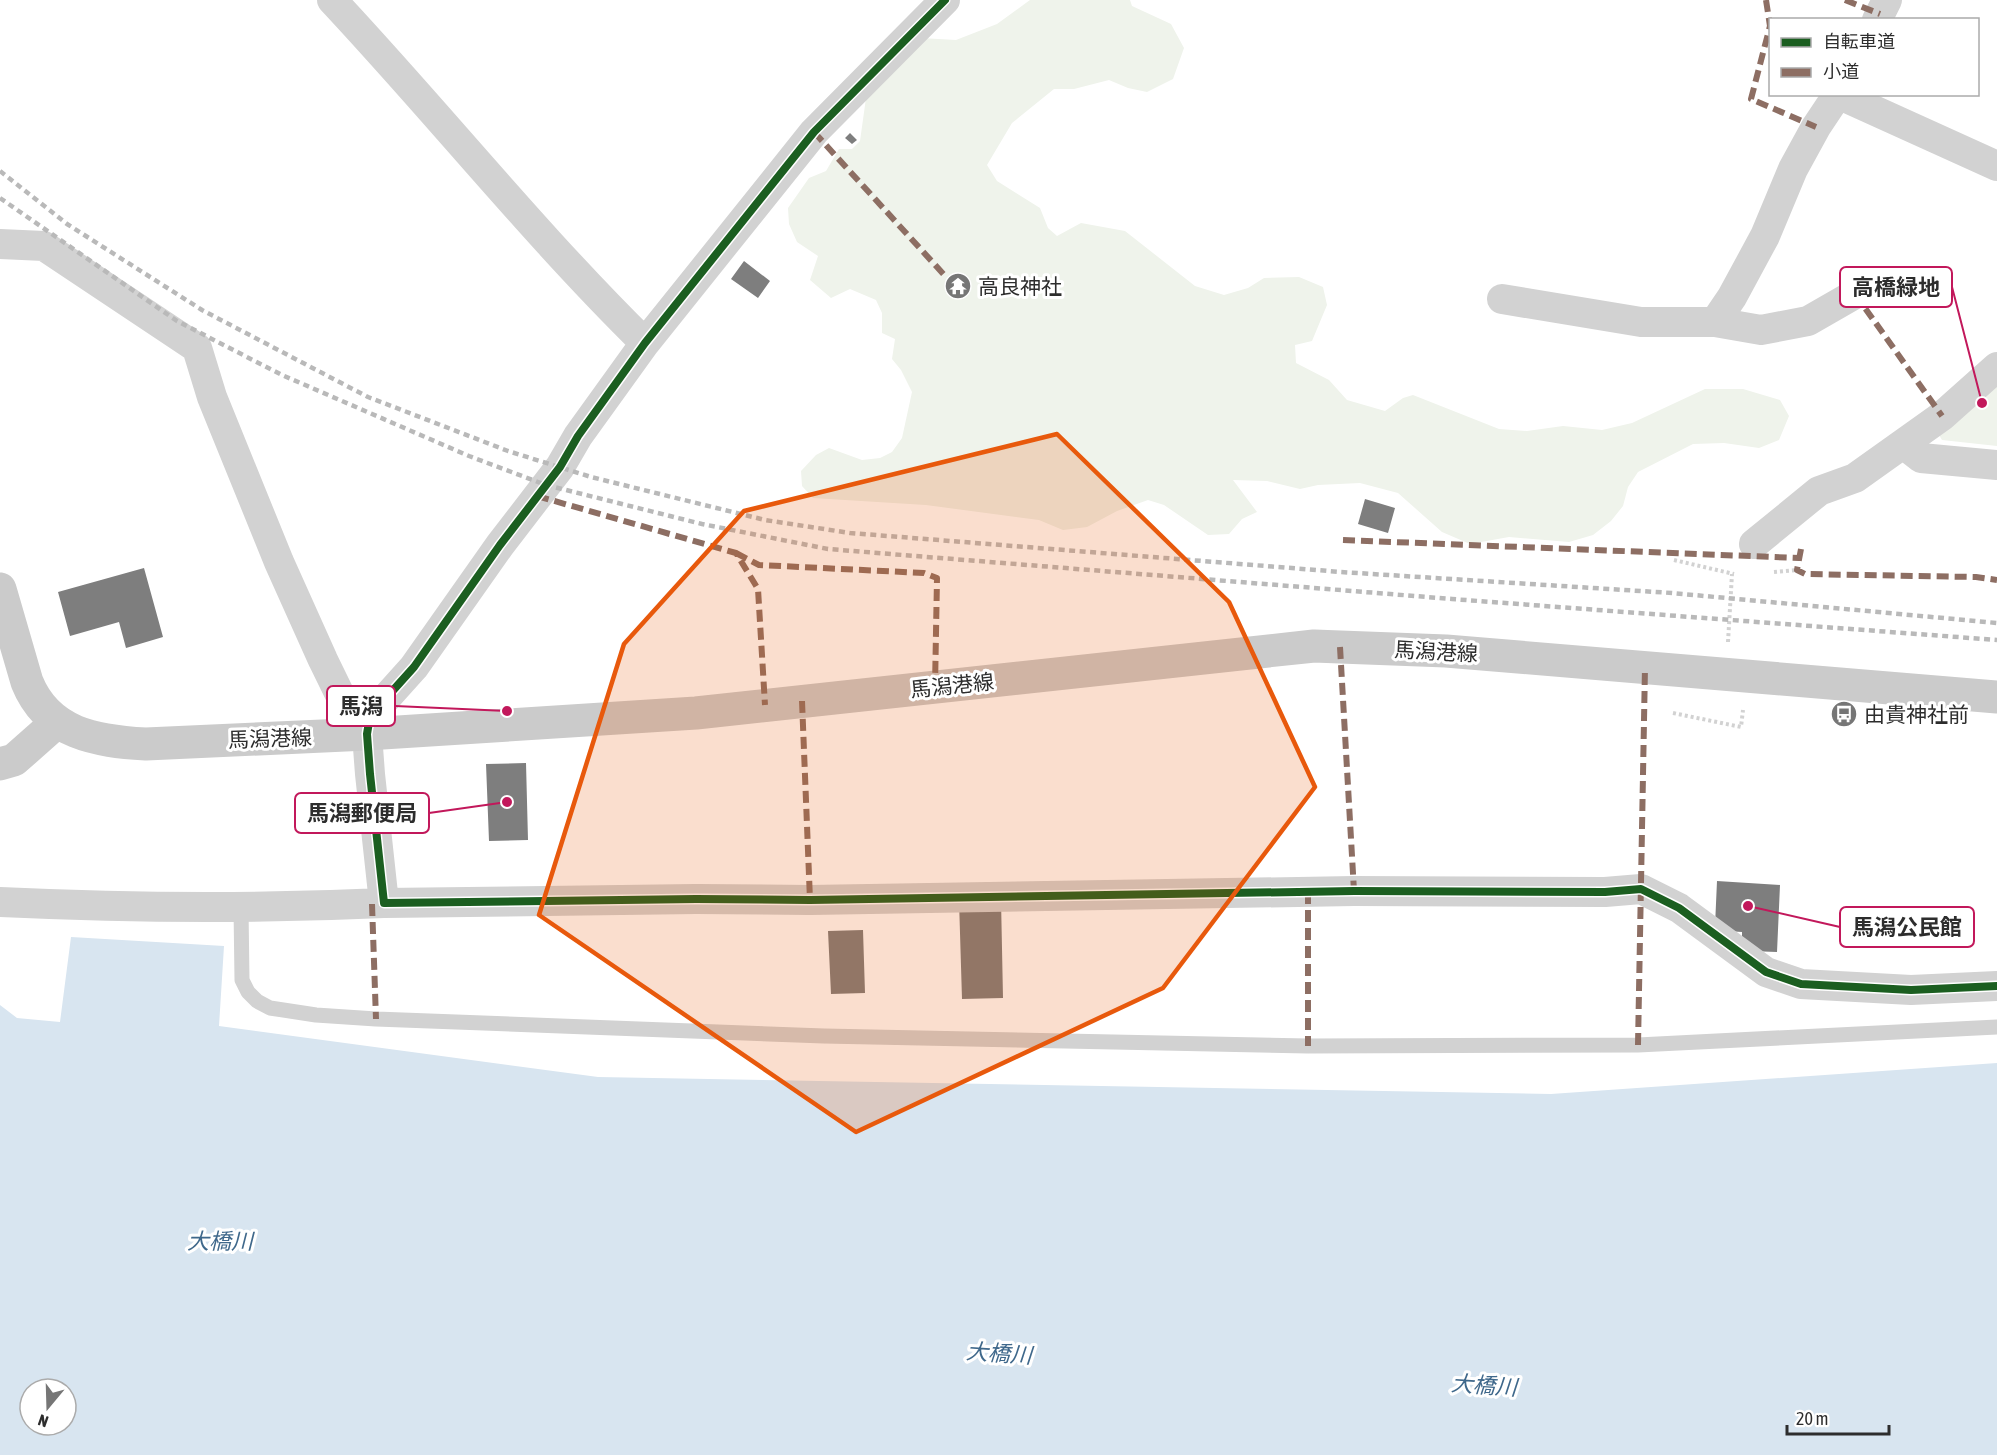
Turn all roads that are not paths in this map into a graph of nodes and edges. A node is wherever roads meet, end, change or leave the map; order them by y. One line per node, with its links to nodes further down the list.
1 (332, 0): 12 (street)
2 (945, 0): 12 (street)
3 (1887, 0): 4 (street)
4 (1878, 18)
5 (1837, 96): 11 (street)
6 (1842, 96): 7 (street)
7 (1997, 166)
8 (0, 244): 20 (street)
9 (1862, 290): 11 (street)
10 (1502, 299): 11 (street)
11 (1715, 322)
12 (645, 344): 20 (street)
13 (1997, 367): 14 (street)
14 (1903, 444): 15 (street); 16 (street)
15 (1997, 465)
16 (1754, 544)
17 (0, 589): 19 (main road, 馬潟港線)
18 (1997, 697): 20 (main road, 馬潟港線)
19 (57, 722): 20 (main road, 馬潟港線); 21 (main road)
20 (367, 729): 23 (street)
21 (0, 764)
22 (0, 903): 24 (street)
23 (384, 903): 24 (street); 25 (street)
24 (241, 908): 26 (lane)
25 (1997, 986)
26 (1997, 1027)

